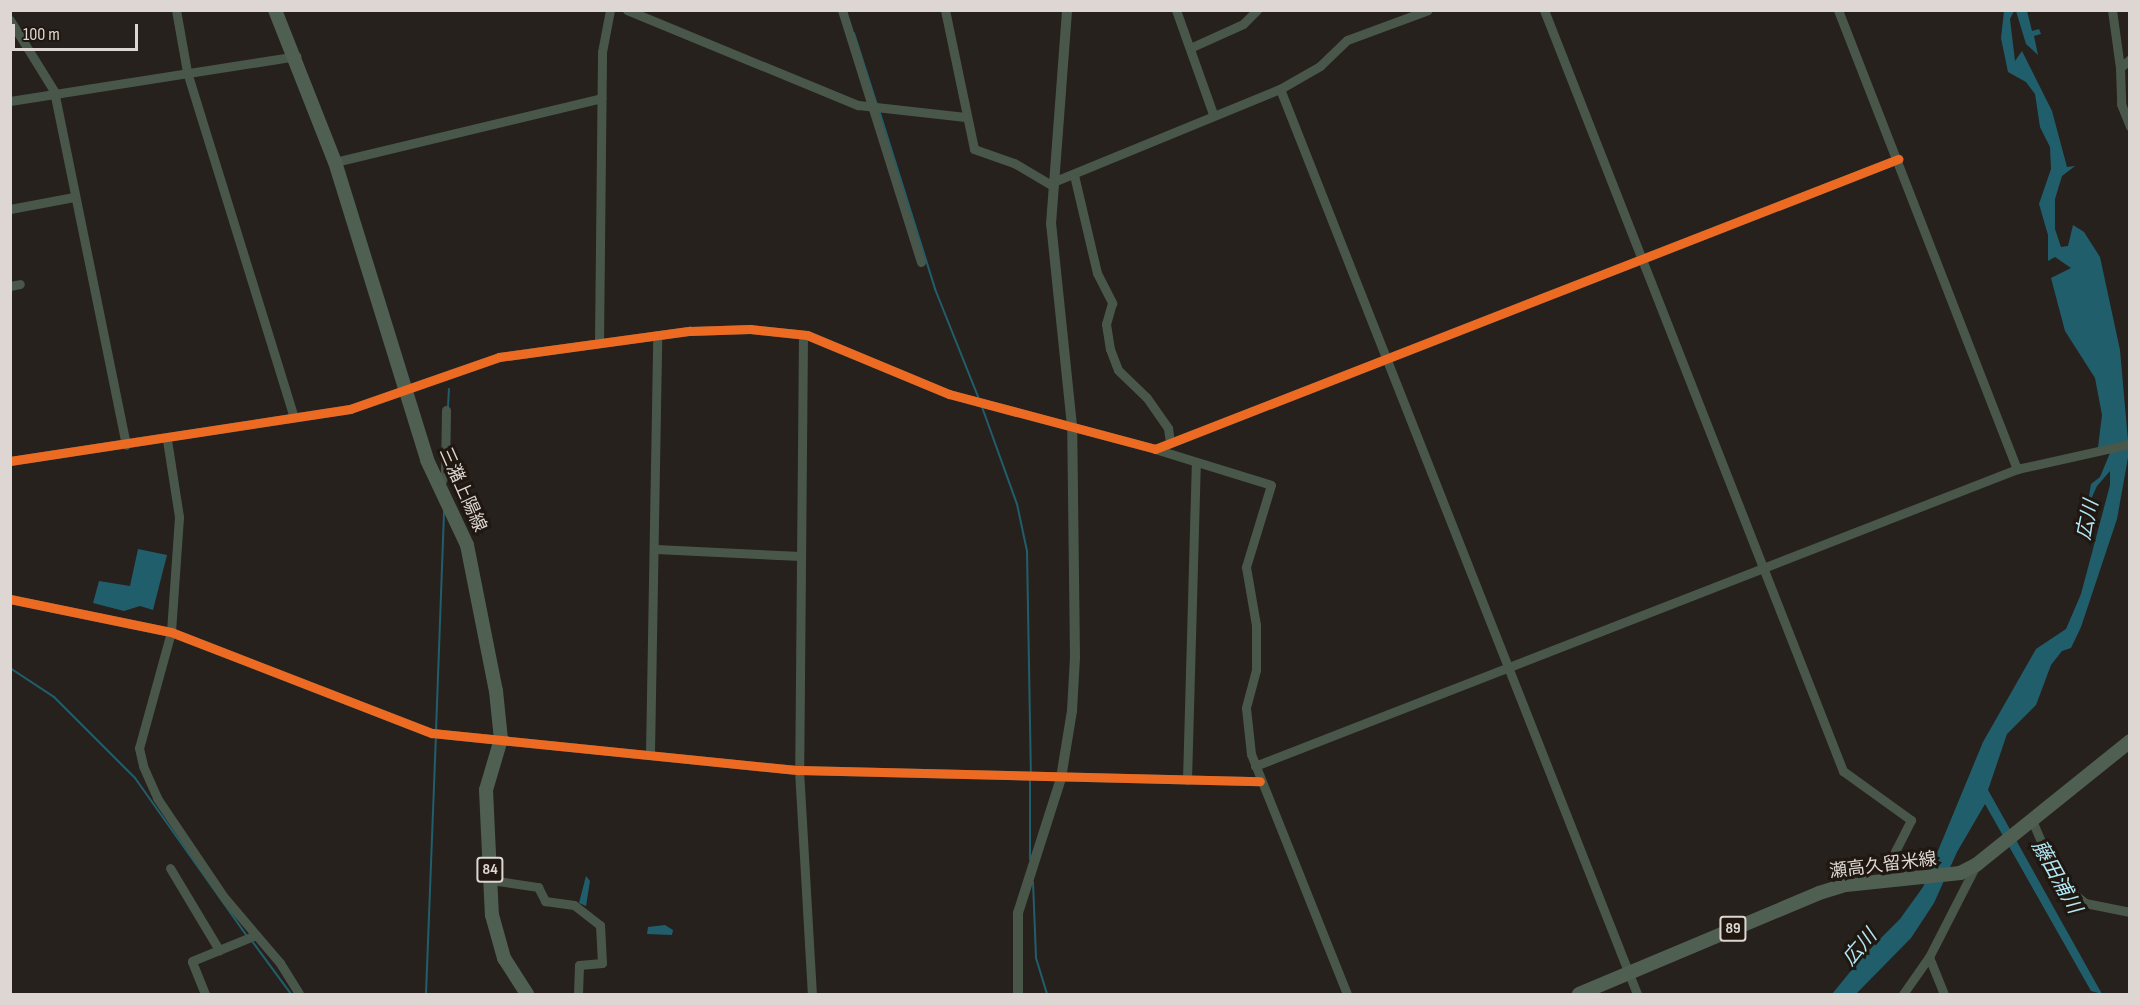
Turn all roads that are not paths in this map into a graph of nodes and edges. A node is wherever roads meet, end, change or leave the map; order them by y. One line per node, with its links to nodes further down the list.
1 (176, 10): 19 (street)
2 (275, 10): 16 (main road, 三潴上陽線 / 84)
3 (610, 10): 22 (street)
4 (627, 10): 24 (street)
5 (842, 10): 24 (street)
6 (945, 10): 26 (street)
7 (1067, 10): 31 (street)
8 (1176, 10): 15 (street)
9 (1257, 10): 15 (street)
10 (1428, 10): 20 (street)
11 (1544, 10): 34 (street)
12 (1838, 10): 28 (street)
13 (2112, 10): 18 (street)
14 (10, 20): 21 (street)
15 (1190, 48): 25 (street)
16 (296, 56): 19 (street); 29 (main road, 三潴上陽線 / 84)
17 (2130, 59): 18 (street)
18 (2120, 68): 27 (street)
19 (187, 72): 21 (street); 42 (street)
20 (1280, 89): 25 (street); 39 (street)
21 (54, 92): 23 (street); 32 (street)
22 (601, 98): 29 (street); 38 (street)
23 (10, 101)
24 (874, 108): 26 (street); 35 (street)
25 (1213, 114): 30 (street)
26 (965, 117): 31 (street)
27 (2130, 126)
28 (1898, 159): 34 (street); 51 (street)
29 (335, 162): 40 (main road, 三潴上陽線 / 84)
30 (1074, 175): 31 (street); 45 (street)
31 (1053, 184): 43 (street)
32 (74, 197): 33 (street); 47 (street)
33 (10, 209)
34 (1643, 256): 39 (street); 55 (street)
35 (921, 262)
36 (803, 335): 37 (street); 43 (street); 54 (street)
37 (657, 336): 38 (street); 53 (street)
38 (598, 342): 40 (street)
39 (1388, 358): 45 (street); 58 (street)
40 (408, 391): 42 (street); 52 (main road, 三潴上陽線 / 84)
41 (446, 410): 52 (street)
42 (294, 417): 44 (street)
43 (1072, 426): 48 (street); 64 (street)
44 (166, 440): 47 (street); 57 (street)
45 (1170, 442): 48 (street)
46 (2130, 444): 51 (street)
47 (126, 445): 49 (street)
48 (1155, 449): 50 (street)
49 (10, 461)
50 (1196, 462): 62 (street); 65 (street)
51 (2017, 469): 55 (street)
52 (440, 485): 59 (main road, 三潴上陽線 / 84)
53 (656, 549): 54 (street); 61 (street)
54 (801, 556): 63 (street)
55 (1762, 568): 58 (street); 71 (street)
56 (10, 599): 57 (street)
57 (171, 632): 59 (street); 73 (street)
58 (1507, 666): 62 (street); 76 (street)
59 (501, 739): 61 (street); 70 (main road, 三潴上陽線 / 84)
60 (2130, 741): 67 (main road, 瀬高久留米線 / 89)
61 (650, 753): 63 (street)
62 (1254, 766): 66 (street)
63 (799, 770): 64 (street); 81 (street)
64 (1061, 778): 65 (street); 82 (street)
65 (1187, 780): 66 (street)
66 (1260, 781): 83 (street)
67 (2031, 818): 68 (main road, 瀬高久留米線 / 89); 72 (street)
68 (1976, 865): 71 (main road, 瀬高久留米線 / 89); 75 (street)
69 (170, 868): 74 (street)
70 (491, 880): 79 (main road, 三潴上陽線 / 84); 80 (street)
71 (1886, 880): 76 (main road, 瀬高久留米線 / 89)
72 (2130, 912)
73 (256, 935): 74 (street); 78 (street)
74 (219, 950): 77 (street)
75 (1929, 957): 86 (street); 87 (street)
76 (1630, 972): 84 (main road, 瀬高久留米線 / 89); 85 (street)
77 (205, 994)
78 (299, 994)
79 (527, 994)
80 (578, 994)
81 (812, 994)
82 (1018, 994)
83 (1347, 994)
84 (1579, 994)
85 (1637, 994)
86 (1903, 994)
87 (1944, 994)

